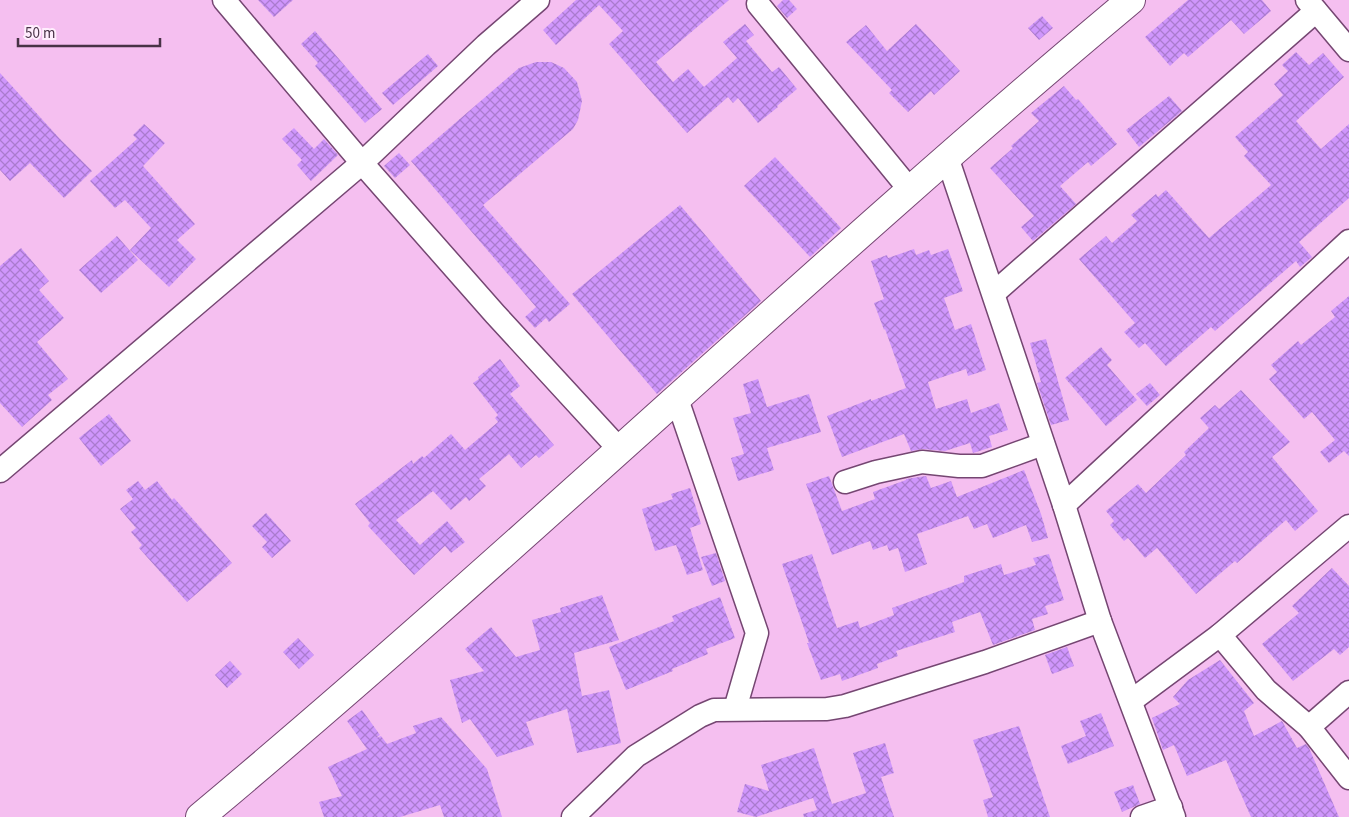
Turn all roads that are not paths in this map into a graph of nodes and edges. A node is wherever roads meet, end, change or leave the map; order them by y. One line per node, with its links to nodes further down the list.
1 (224, 0): 8 (street)
2 (538, 0): 8 (street)
3 (1131, 0): 7 (street)
4 (758, 4): 9 (street)
5 (1312, 6): 6 (street); 11 (street)
6 (1349, 50)
7 (947, 157): 9 (street); 11 (street)
8 (362, 163): 14 (street); 15 (street)
9 (910, 190): 12 (street)
10 (1349, 241): 17 (street)
11 (994, 293): 13 (street)
12 (677, 399): 14 (street); 23 (street)
13 (1043, 444): 16 (street); 17 (street)
14 (620, 450): 27 (street)
15 (0, 471)
16 (845, 482)
17 (1064, 505): 19 (street)
18 (1349, 526): 20 (street)
19 (1100, 621): 22 (street); 23 (street)
20 (1220, 635): 22 (street); 24 (street)
21 (1349, 692): 24 (street)
22 (1131, 701): 26 (street)
23 (735, 709): 28 (street)
24 (1309, 727): 25 (street)
25 (1349, 778)
26 (1173, 812): 29 (street)
27 (200, 817)
28 (572, 817)
29 (1142, 817)

